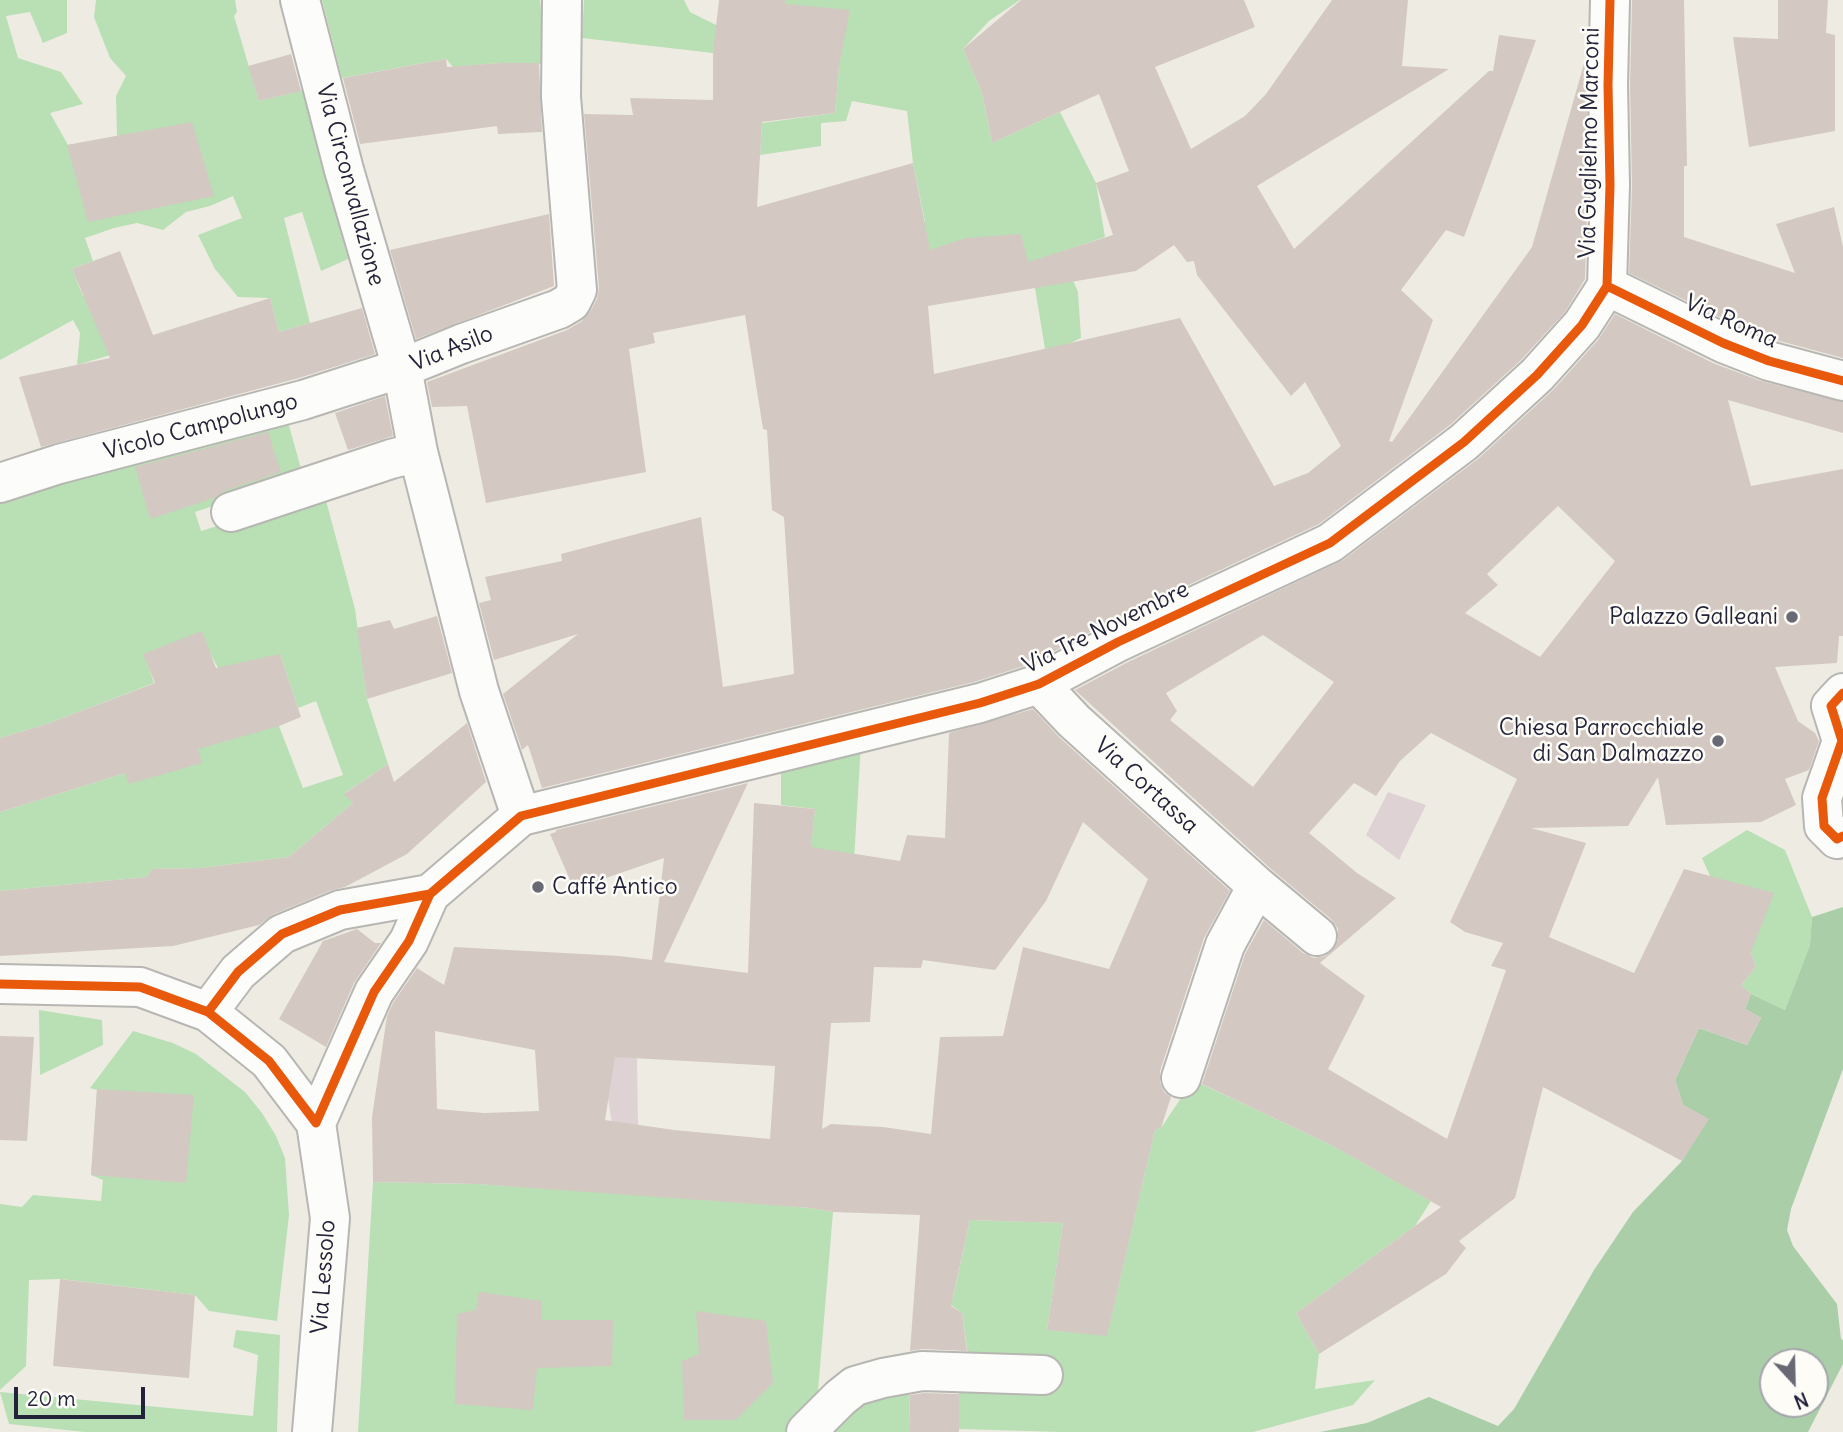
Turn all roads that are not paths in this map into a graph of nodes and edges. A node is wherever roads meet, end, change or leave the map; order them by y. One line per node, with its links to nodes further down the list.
1 (300, 0): 5 (street, Via Circonvallazione)
2 (562, 0): 5 (street, Via Asilo)
3 (1611, 0): 4 (street, Via Guglielmo Marconi)
4 (1607, 286): 6 (street, Via Roma); 10 (street, Via Tre Novembre)
5 (402, 368): 7 (street, Via Asilo); 8 (street, Vicolo Campolungo)
6 (1843, 382)
7 (418, 452): 9 (street); 12 (street, Via Asilo)
8 (0, 483)
9 (231, 512)
10 (1039, 684): 12 (street, Via Tre Novembre); 14 (street, Via Cortassa)
11 (1843, 693): 13 (street)
12 (521, 816): 15 (street)
13 (1843, 836)
14 (1257, 886): 16 (street, Via Cortassa); 19 (street)
15 (429, 894): 18 (street); 20 (street)
16 (1317, 936)
17 (16, 984): 18 (street)
18 (208, 1012): 20 (street)
19 (1181, 1078)
20 (316, 1123): 22 (street, Via Lessolo)
21 (1044, 1375): 23 (street)
22 (312, 1432)
23 (806, 1432)

